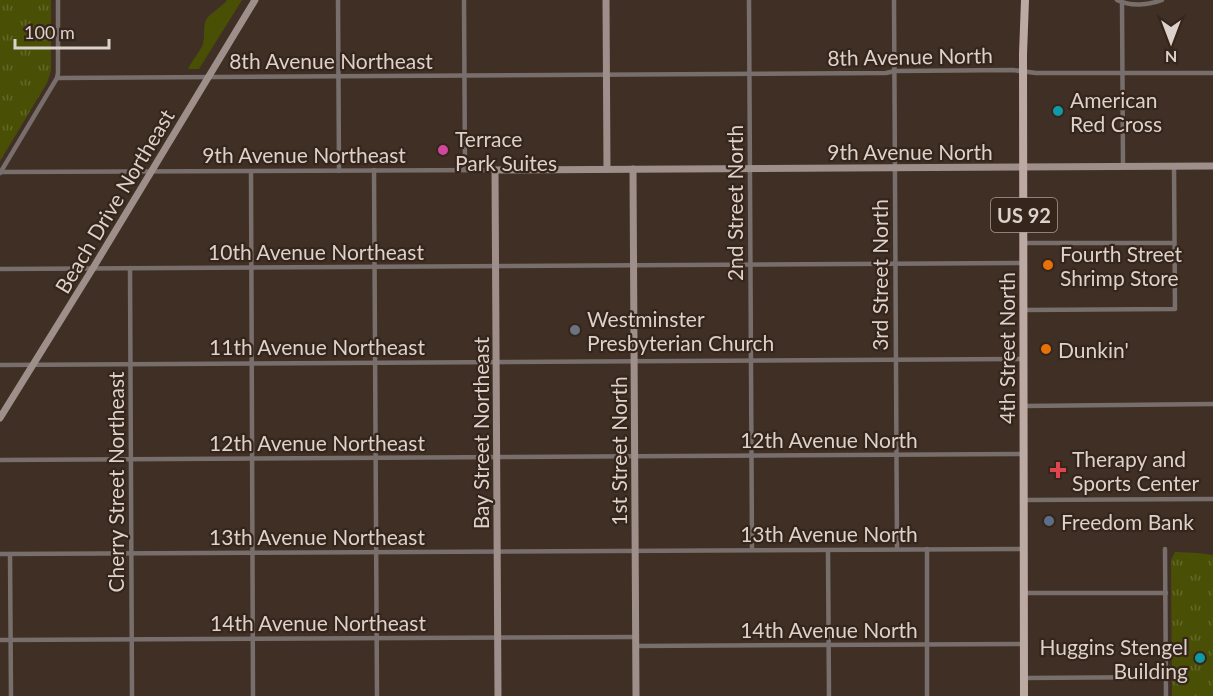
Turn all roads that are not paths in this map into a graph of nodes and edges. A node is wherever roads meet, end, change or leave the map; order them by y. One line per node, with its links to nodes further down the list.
1 (57, 0): 20 (street)
2 (255, 0): 19 (street, Beach Drive Northeast)
3 (338, 0): 17 (street)
4 (464, 0): 18 (street)
5 (606, 0): 16 (street)
6 (749, 0): 15 (street, 2nd Street North)
7 (894, 0): 11 (street, 3rd Street North)
8 (1025, 0): 12 (main road, 4th Street North / US 92)
9 (1162, 0): 10 (street)
10 (1120, 1): 13 (street)
11 (895, 71): 12 (street, 8th Avenue North); 15 (street, 8th Avenue North); 26 (street, 3rd Street North)
12 (1023, 72): 13 (street, 8th Avenue North); 24 (main road, 4th Street North / US 92)
13 (1122, 73): 14 (street, 8th Avenue North); 21 (street)
14 (1213, 73)
15 (750, 74): 16 (street, 8th Avenue North); 25 (street, 2nd Street North)
16 (606, 75): 18 (street, 8th Avenue Northeast); 27 (street)
17 (338, 76): 18 (street, 8th Avenue Northeast); 19 (street, 8th Avenue Northeast); 33 (street)
18 (465, 76): 30 (street)
19 (208, 77): 20 (street, 8th Avenue Northeast); 34 (street, Beach Drive Northeast)
20 (57, 78): 35 (street)
21 (1123, 166): 22 (street, 9th Avenue North); 24 (street, 9th Avenue North)
22 (1174, 166): 23 (street, 9th Avenue North); 37 (street)
23 (1213, 166)
24 (1024, 167): 26 (street, 9th Avenue North); 36 (main road, 4th Street North / US 92)
25 (750, 168): 26 (street, 9th Avenue North); 28 (street, 9th Avenue North); 41 (street, 2nd Street North)
26 (895, 168): 39 (street, 3rd Street North)
27 (607, 169): 28 (street, 9th Avenue North); 31 (street, 9th Avenue Northeast)
28 (633, 169): 40 (street, 1st Street North)
29 (374, 170): 30 (street, 9th Avenue Northeast); 33 (street, 9th Avenue Northeast); 44 (street)
30 (465, 170): 31 (street, 9th Avenue Northeast)
31 (495, 170): 42 (street, Bay Street Northeast)
32 (250, 171): 33 (street, 9th Avenue Northeast); 34 (street, 9th Avenue Northeast); 43 (street)
33 (339, 171)
34 (151, 172): 35 (street, 9th Avenue Northeast); 45 (street, Beach Drive Northeast)
35 (0, 173)
36 (1024, 243): 37 (street); 38 (main road, 4th Street North / US 92)
37 (1174, 243): 48 (street)
38 (1024, 263): 39 (street, 10th Avenue Northeast); 48 (main road, 4th Street North / US 92)
39 (896, 264): 41 (street, 10th Avenue Northeast); 50 (street, 3rd Street North)
40 (633, 265): 41 (street, 10th Avenue Northeast); 42 (street, 10th Avenue Northeast); 51 (street, 1st Street North)
41 (751, 265): 52 (street, 2nd Street North)
42 (495, 266): 44 (street, 10th Avenue Northeast); 53 (street, Bay Street Northeast)
43 (251, 267): 44 (street, 10th Avenue Northeast); 46 (street, 10th Avenue Northeast); 54 (street)
44 (374, 267): 55 (street)
45 (93, 268): 46 (street, 10th Avenue Northeast); 47 (street, 10th Avenue Northeast); 58 (street, Beach Drive Northeast)
46 (130, 268): 56 (street, Cherry Street Northeast)
47 (0, 269)
48 (1024, 310): 49 (main road, 4th Street North / US 92)
49 (1024, 359): 50 (street, 11th Avenue Northeast); 59 (main road, 4th Street North / US 92)
50 (896, 360): 52 (street, 11th Avenue Northeast); 63 (street, 3rd Street North)
51 (634, 361): 52 (street, 11th Avenue Northeast); 53 (street, 11th Avenue Northeast); 64 (street, 1st Street North)
52 (751, 361): 65 (street, 2nd Street North)
53 (496, 362): 55 (street, 11th Avenue Northeast); 66 (street, Bay Street Northeast)
54 (252, 363): 55 (street, 11th Avenue Northeast); 56 (street, 11th Avenue Northeast); 67 (street)
55 (375, 363): 68 (street)
56 (130, 364): 58 (street, 11th Avenue Northeast); 69 (street, Cherry Street Northeast)
57 (0, 365): 58 (street, 11th Avenue Northeast)
58 (33, 365): 61 (street, Beach Drive Northeast)
59 (1024, 405): 60 (street); 62 (main road, 4th Street North / US 92)
60 (1213, 405)
61 (0, 418)
62 (1024, 454): 63 (street, 12th Avenue North); 72 (main road, 4th Street North / US 92)
63 (897, 455): 65 (street, 12th Avenue North); 73 (street, 3rd Street North)
64 (634, 456): 65 (street, 12th Avenue North); 66 (street, 12th Avenue Northeast); 79 (street, 1st Street North)
65 (752, 456): 77 (street, 2nd Street North)
66 (496, 457): 68 (street, 12th Avenue Northeast); 81 (street, Bay Street Northeast)
67 (252, 458): 68 (street, 12th Avenue Northeast); 69 (street, 12th Avenue Northeast); 82 (street)
68 (375, 458): 80 (street)
69 (131, 459): 70 (street, 12th Avenue Northeast); 85 (street, Cherry Street Northeast)
70 (0, 460)
71 (1213, 499): 72 (street)
72 (1024, 500): 75 (main road, 4th Street North / US 92)
73 (897, 549): 74 (street, 13th Avenue North); 78 (street, 13th Avenue North)
74 (927, 549): 75 (street, 13th Avenue North); 97 (street)
75 (1024, 549): 86 (main road, 4th Street North / US 92)
76 (1165, 549): 87 (street)
77 (752, 550): 78 (street, 13th Avenue North); 79 (street, 13th Avenue North)
78 (828, 550): 96 (street)
79 (635, 551): 81 (street, 13th Avenue Northeast); 89 (street, 1st Street North)
80 (376, 552): 81 (street, 13th Avenue Northeast); 82 (street, 13th Avenue Northeast); 90 (street)
81 (497, 552): 88 (street, Bay Street Northeast)
82 (253, 553): 85 (street, 13th Avenue Northeast); 92 (street)
83 (0, 554): 84 (street, 13th Avenue Northeast)
84 (10, 554): 85 (street, 13th Avenue Northeast); 94 (street)
85 (131, 554): 91 (street, Cherry Street Northeast)
86 (1024, 593): 87 (street); 95 (main road, 4th Street North / US 92)
87 (1166, 593): 99 (street)
88 (497, 637): 89 (street, 14th Avenue Northeast); 90 (street, 14th Avenue Northeast); 105 (street, Bay Street Northeast)
89 (635, 637): 98 (street, 1st Street North)
90 (376, 638): 92 (street, 14th Avenue Northeast); 104 (street)
91 (132, 639): 92 (street, 14th Avenue Northeast); 94 (street, 14th Avenue Northeast); 102 (street, Cherry Street Northeast)
92 (253, 639): 103 (street)
93 (0, 640): 94 (street, 14th Avenue Northeast)
94 (10, 640): 101 (street)
95 (1024, 644): 97 (street, 14th Avenue North); 100 (main road, 4th Street North / US 92)
96 (829, 645): 97 (street, 14th Avenue North); 98 (street, 14th Avenue North); 107 (street)
97 (927, 645): 108 (street)
98 (635, 646): 106 (street, 1st Street North)
99 (1166, 677): 100 (street); 110 (street)
100 (1024, 678): 109 (main road, 4th Street North / US 92)
101 (11, 696)
102 (132, 696)
103 (254, 696)
104 (377, 696)
105 (498, 696)
106 (636, 696)
107 (829, 696)
108 (927, 696)
109 (1024, 696)
110 (1166, 696)

